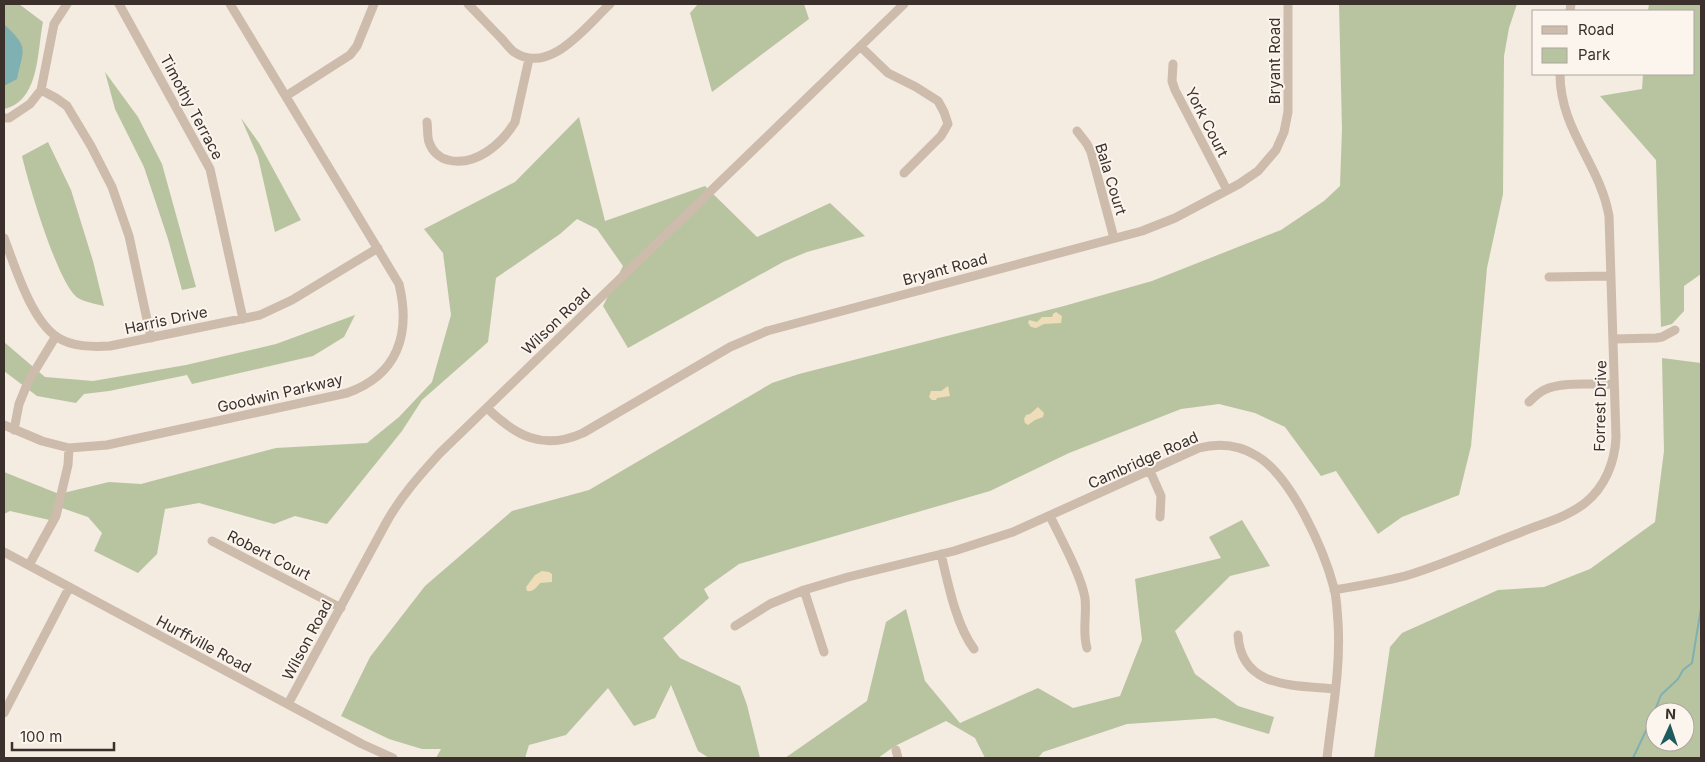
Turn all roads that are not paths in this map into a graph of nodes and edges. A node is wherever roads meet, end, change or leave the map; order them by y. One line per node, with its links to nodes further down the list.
1 (119, 4): 25 (street, Timothy Terrace)
2 (230, 4): 14 (street, Goodwin Parkway)
3 (374, 4): 14 (street)
4 (610, 4): 10 (street)
5 (904, 4): 9 (street, Wilson Road)
6 (1288, 4): 19 (street, Bryant Road)
7 (63, 5): 13 (street)
8 (473, 5): 10 (street)
9 (861, 47): 18 (street); 32 (street, Wilson Road)
10 (529, 59): 16 (street)
11 (1173, 64): 19 (street, York Court)
12 (1560, 75): 23 (street, Forrest Drive)
13 (41, 90): 15 (street); 28 (street)
14 (286, 96): 22 (street, Goodwin Parkway)
15 (4, 118)
16 (427, 122)
17 (1077, 131): 21 (street, Bala Court)
18 (904, 173)
19 (1227, 190): 21 (street, Bryant Road)
20 (4, 238): 27 (street, Harris Drive)
21 (1114, 238): 32 (street, Bryant Road)
22 (378, 248): 25 (street, Harris Drive); 35 (street, Goodwin Parkway)
23 (1611, 276): 24 (street); 29 (street, Forrest Drive)
24 (1549, 277)
25 (243, 319): 28 (street, Harris Drive)
26 (1675, 330): 29 (street)
27 (56, 336): 28 (street, Harris Drive); 34 (street)
28 (150, 338)
29 (1614, 339): 30 (street, Forrest Drive)
30 (1614, 384): 31 (street); 45 (street, Forrest Drive)
31 (1529, 402)
32 (487, 408): 46 (street, Wilson Road)
33 (4, 425): 34 (street, Goodwin Parkway)
34 (14, 430): 35 (street, Goodwin Parkway)
35 (69, 448): 42 (street)
36 (1150, 471): 37 (street, Cambridge Road); 38 (street); 45 (street, Cambridge Road)
37 (1050, 516): 41 (street, Cambridge Road); 49 (street)
38 (1160, 517)
39 (212, 542): 46 (street, Robert Court)
40 (4, 552): 42 (street, Hurffville Road)
41 (941, 554): 44 (street, Cambridge Road); 50 (street)
42 (28, 565): 43 (street, Hurffville Road)
43 (70, 588): 53 (street, Hurffville Road); 54 (street)
44 (804, 590): 47 (street, Cambridge Road); 51 (street)
45 (1334, 590): 52 (street, Cambridge Road)
46 (341, 608): 53 (street, Wilson Road)
47 (735, 626)
48 (1238, 636): 52 (street)
49 (1087, 648)
50 (974, 649)
51 (824, 652)
52 (1335, 689): 56 (street, Cambridge Road)
53 (288, 704): 55 (street, Hurffville Road)
54 (4, 714)
55 (393, 758)
56 (1327, 758)

